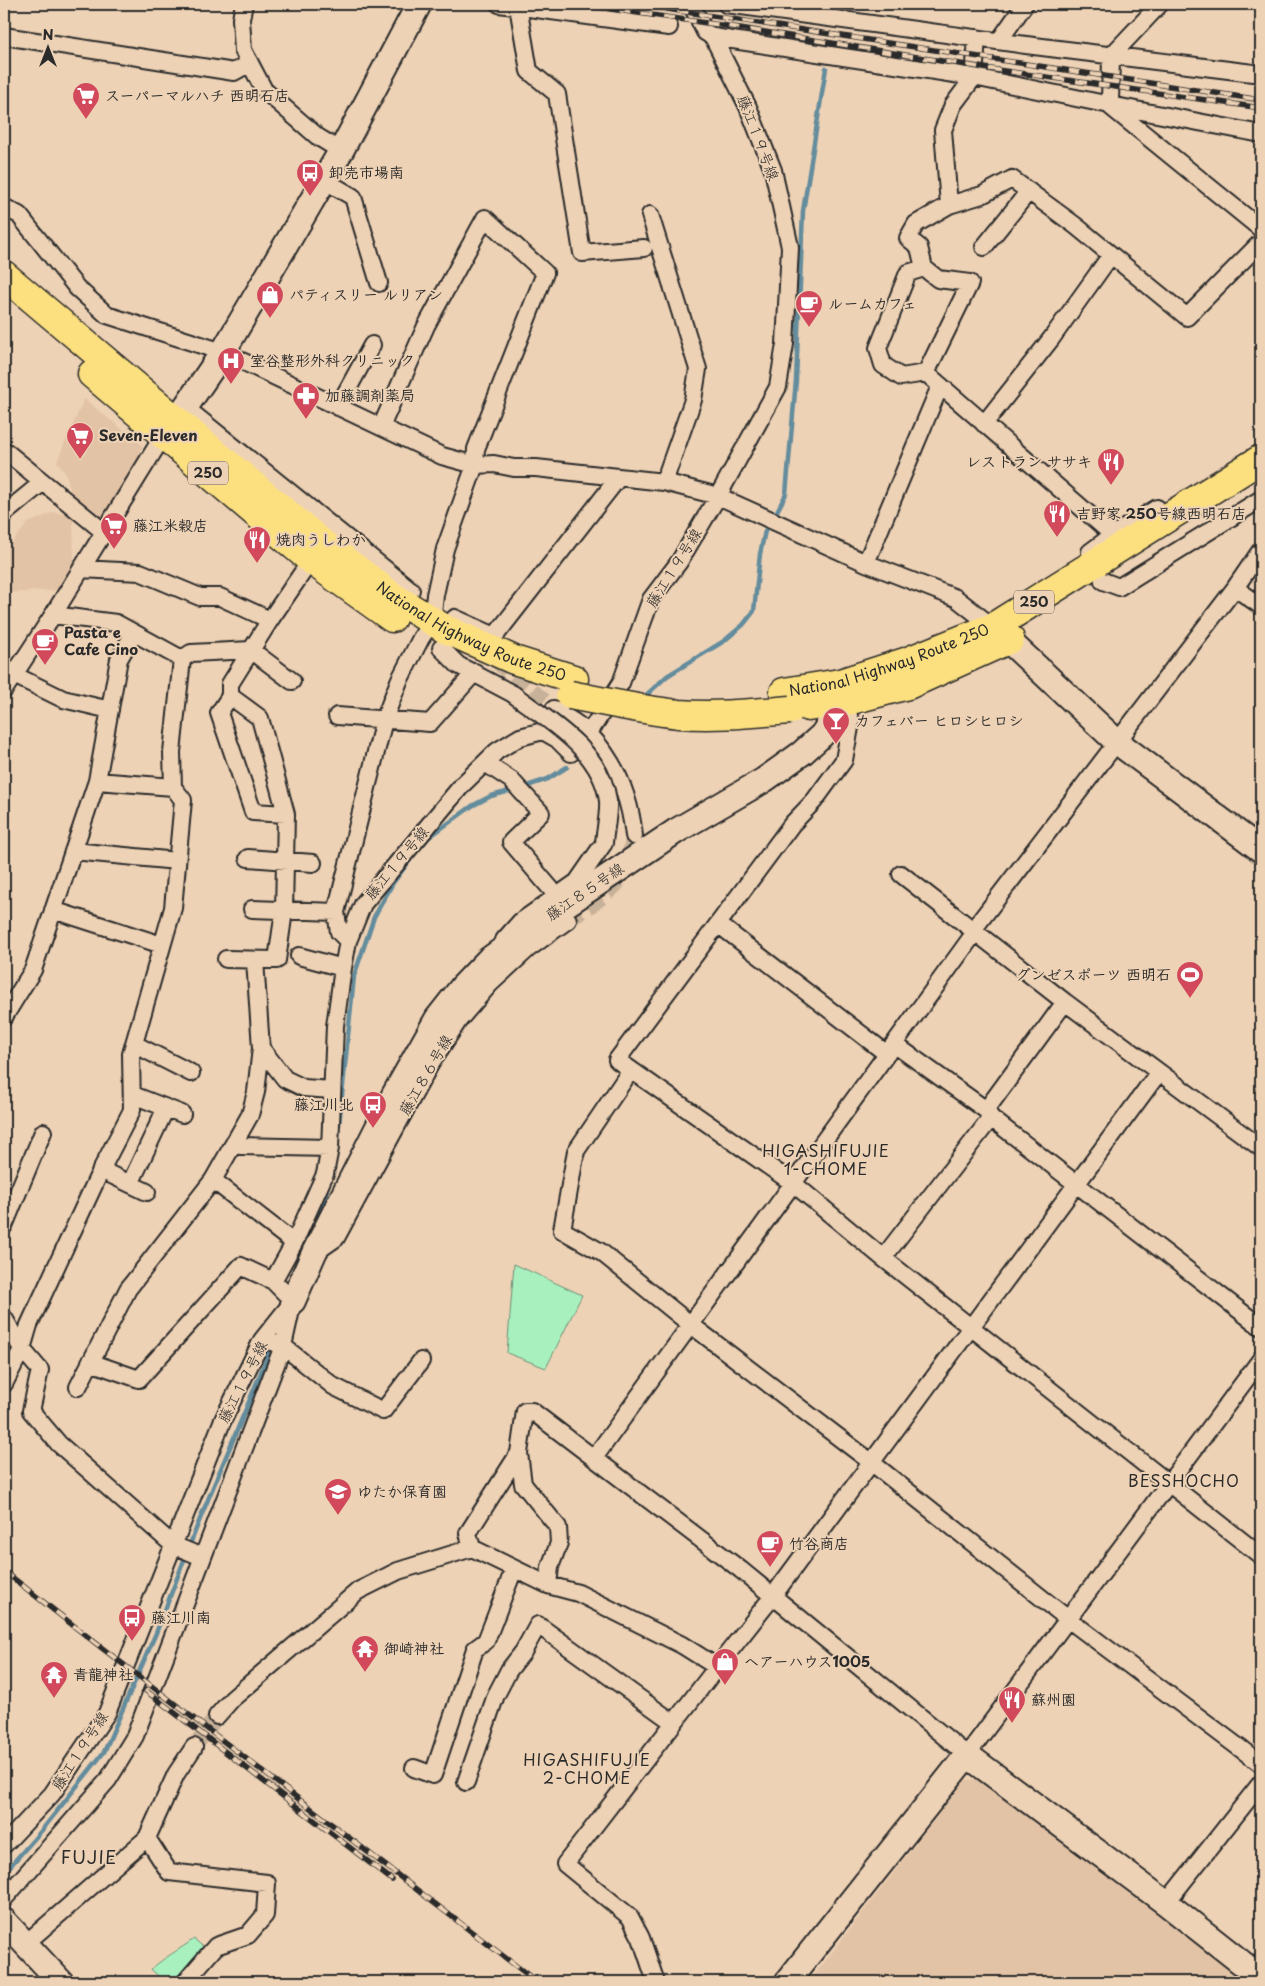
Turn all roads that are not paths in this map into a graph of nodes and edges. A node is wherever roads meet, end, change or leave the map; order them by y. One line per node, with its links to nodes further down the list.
1 (244, 4): 15 (street)
2 (419, 4): 20 (street)
3 (499, 4): 8 (street)
4 (691, 4): 11 (street, 藤江１９号線)
5 (726, 4): 12 (street)
6 (1025, 4): 13 (street)
7 (1160, 4): 14 (street)
8 (518, 6): 9 (street); 29 (street)
9 (669, 27)
10 (4, 36): 15 (street)
11 (713, 37): 17 (street); 51 (street, 藤江１９号線)
12 (977, 38): 13 (street); 17 (street)
13 (999, 42): 14 (street)
14 (1111, 56): 16 (street); 18 (street)
15 (250, 63): 20 (street)
16 (1261, 74)
17 (974, 77): 18 (street); 23 (street)
18 (1110, 105): 19 (street); 26 (street)
19 (1261, 134)
20 (341, 151): 21 (street)
21 (324, 180): 33 (street); 36 (street)
22 (1029, 191): 23 (street); 28 (street); 30 (street)
23 (949, 205): 31 (street)
24 (4, 207): 36 (street)
25 (650, 215): 49 (street)
26 (1261, 229)
27 (1261, 242): 30 (street)
28 (984, 247)
29 (644, 248)
30 (1111, 255): 41 (street)
31 (924, 268): 37 (street); 37 (street)
32 (4, 274): 40 (highway, National Highway Route 250 / 250)
33 (379, 283)
34 (4, 298): 40 (highway, National Highway Route 250 / 250)
35 (372, 345): 39 (street)
36 (223, 352): 39 (street); 40 (street)
37 (926, 373): 38 (street)
38 (940, 386): 41 (street); 58 (street)
39 (338, 407): 42 (street)
40 (175, 421): 54 (street); 57 (highway, National Highway Route 250 / 250); 62 (street); 68 (highway, National Highway Route 250 / 250)
41 (984, 424): 55 (street)
42 (381, 427): 46 (street); 46 (street)
43 (1261, 445): 55 (street)
44 (4, 450): 48 (street)
45 (1261, 459): 63 (highway, National Highway Route 250 / 250)
46 (475, 465): 47 (street); 68 (street)
47 (619, 477): 49 (street); 68 (street)
48 (43, 482): 53 (street); 54 (street)
49 (664, 482): 51 (street)
50 (1261, 482): 60 (highway, National Highway Route 250 / 250)
51 (718, 496): 58 (street); 82 (street, 藤江１９号線)
52 (1261, 499): 60 (street)
53 (4, 514)
54 (104, 532): 59 (street)
55 (1113, 535): 63 (street)
56 (1261, 550): 61 (street)
57 (311, 560): 66 (street); 68 (highway, National Highway Route 250 / 250)
58 (866, 563): 69 (street)
59 (81, 569): 65 (street); 66 (street)
60 (1103, 581): 69 (highway, National Highway Route 250 / 250)
61 (1235, 588): 64 (street); 83 (street)
62 (411, 590)
63 (1032, 603): 69 (highway, National Highway Route 250 / 250)
64 (1261, 606)
65 (53, 615): 67 (street); 73 (street)
66 (270, 620): 70 (street)
67 (134, 633): 71 (street); 79 (street)
68 (435, 634): 72 (street); 77 (highway, National Highway Route 250 / 250); 81 (street)
69 (1001, 634): 76 (highway, National Highway Route 250 / 250); 83 (street)
70 (251, 650): 71 (street); 74 (street); 78 (street)
71 (182, 659): 86 (street)
72 (474, 672): 81 (street); 109 (street, bridge)
73 (14, 675): 75 (street); 79 (street)
74 (292, 681)
75 (4, 690)
76 (842, 692): 77 (highway, National Highway Route 250 / 250); 102 (street); 109 (street, 藤江８５号線)
77 (566, 694): 82 (street)
78 (230, 696): 87 (street); 87 (street)
79 (110, 710): 85 (street)
80 (337, 716): 81 (street)
81 (384, 720): 100 (street)
82 (589, 733): 84 (street, 藤江１９号線); 88 (street)
83 (1117, 742): 89 (street); 103 (street)
84 (485, 763): 96 (street); 104 (street, 藤江１９号線)
85 (97, 780): 86 (street); 90 (street)
86 (173, 787): 93 (street)
87 (286, 814): 92 (street)
88 (634, 836)
89 (1261, 850)
90 (73, 851): 93 (street); 98 (street)
91 (248, 858): 92 (street)
92 (285, 860): 94 (street); 99 (street)
93 (177, 861): 105 (street)
94 (313, 863)
95 (901, 874): 103 (street)
96 (551, 889)
97 (252, 909): 99 (street)
98 (53, 910): 105 (street); 112 (street)
99 (284, 910): 100 (street); 108 (street)
100 (336, 912): 104 (street)
101 (568, 920): 135 (street, 藤江８６号線)
102 (718, 924): 115 (street); 116 (street)
103 (973, 930): 111 (street); 115 (street)
104 (348, 941): 110 (street, 藤江１９号線)
105 (162, 945): 113 (street)
106 (299, 956): 110 (street)
107 (226, 958): 108 (street)
108 (255, 960): 114 (street)
109 (488, 960): 135 (street, 藤江８５号線)
110 (343, 968): 119 (street, 藤江１９号線)
111 (1065, 1002): 117 (street); 123 (street)
112 (4, 1017)
113 (134, 1044): 118 (street); 120 (street)
114 (261, 1048): 119 (street); 125 (street)
115 (891, 1049): 123 (street); 131 (street)
116 (631, 1070): 131 (street); 140 (street)
117 (1159, 1072): 127 (street); 132 (street)
118 (191, 1073)
119 (332, 1090): 126 (street, 藤江１９号線)
120 (133, 1095): 121 (street); 128 (street)
121 (166, 1108): 122 (street); 130 (street)
122 (182, 1114)
123 (989, 1114): 132 (street); 136 (street)
124 (43, 1132): 134 (street)
125 (234, 1144): 126 (street); 129 (street)
126 (330, 1148): 135 (street, 藤江１９号線)
127 (1261, 1148)
128 (101, 1170): 130 (street); 145 (street)
129 (213, 1180): 135 (street); 148 (street)
130 (130, 1184): 133 (street)
131 (794, 1184): 136 (street); 140 (street)
132 (1077, 1184): 141 (street); 142 (street)
133 (147, 1192)
134 (4, 1226)
135 (304, 1248): 137 (street, 藤江１９号線); 138 (street, 藤江８５号線)
136 (883, 1258): 142 (street)
137 (273, 1281): 138 (street); 148 (street)
138 (293, 1301): 143 (street, 藤江１９号線); 144 (street)
139 (4, 1318): 145 (street)
140 (690, 1324): 152 (street); 153 (street)
141 (1261, 1327)
142 (972, 1328): 153 (street); 154 (street)
143 (262, 1340): 144 (street); 155 (street, 藤江１９号線)
144 (283, 1346): 147 (street); 158 (street)
145 (22, 1349): 149 (street); 155 (street)
146 (1261, 1358): 154 (street)
147 (421, 1361)
148 (90, 1362): 150 (street)
149 (4, 1384)
150 (78, 1387)
151 (519, 1453): 152 (street); 156 (street); 160 (street)
152 (594, 1458): 161 (street)
153 (871, 1462): 161 (street); 162 (street)
154 (1169, 1483): 157 (street); 162 (street)
155 (173, 1545): 158 (street); 173 (street, 藤江１９号線)
156 (472, 1548): 159 (street); 164 (street)
157 (1261, 1556)
158 (202, 1557): 174 (street)
159 (514, 1569): 160 (street); 169 (street)
160 (548, 1585): 163 (street)
161 (773, 1596): 163 (street); 167 (street)
162 (1068, 1619): 167 (street); 168 (street)
163 (717, 1667): 165 (street)
164 (217, 1716)
165 (674, 1723): 170 (street); 181 (street)
166 (194, 1747): 172 (street)
167 (968, 1756): 175 (street); 182 (street)
168 (1261, 1764)
169 (414, 1768)
170 (466, 1782)
171 (1261, 1783): 175 (street)
172 (147, 1838): 177 (street); 180 (street)
173 (4, 1845)
174 (4, 1899)
175 (1166, 1903): 178 (street)
176 (4, 1921): 177 (street)
177 (25, 1944): 179 (street)
178 (1261, 1978)
179 (61, 1982)
180 (185, 1982)
181 (656, 1982)
182 (787, 1982)

